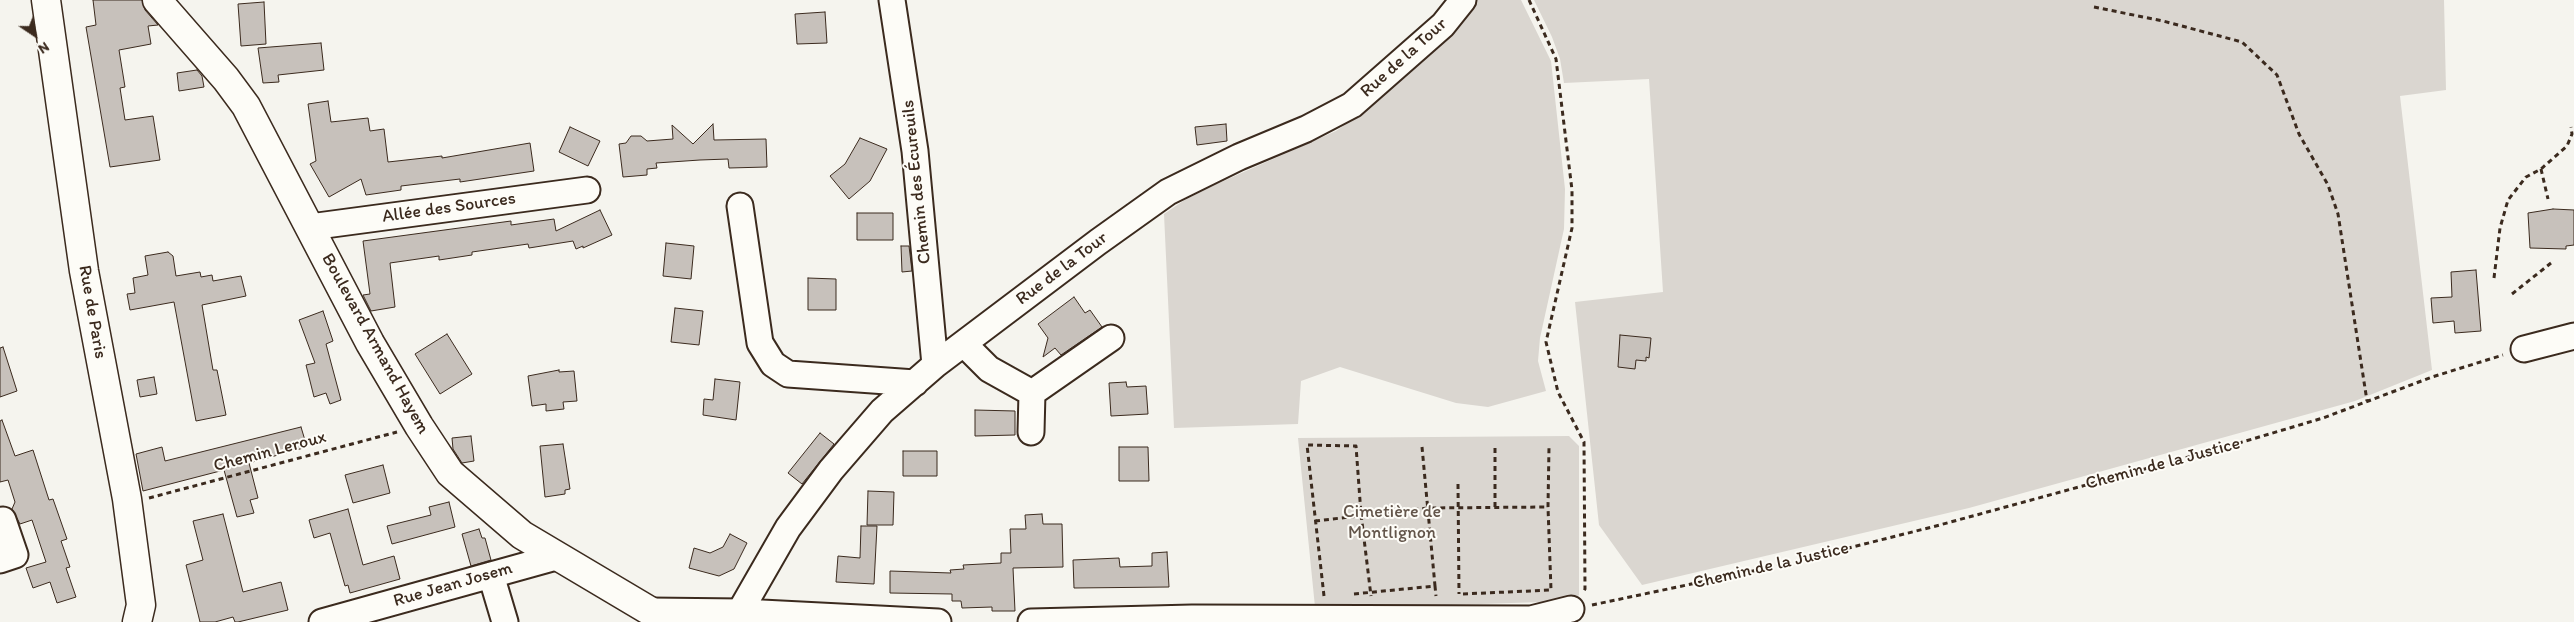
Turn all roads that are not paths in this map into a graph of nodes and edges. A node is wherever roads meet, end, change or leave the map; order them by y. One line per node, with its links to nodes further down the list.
1 (46, 0): 25 (main road, Rue de Paris)
2 (59, 0): 26 (main road, Rue de Paris)
3 (157, 0): 8 (main road, Boulevard Armand Hayem)
4 (892, 0): 13 (street, Chemin des Écureuils)
5 (1463, 0): 11 (street, Rue de la Tour)
6 (587, 190): 8 (street, Allée des Sources)
7 (740, 206): 14 (street)
8 (310, 227): 18 (main road, Boulevard Armand Hayem)
9 (2574, 336): 12 (street)
10 (1111, 338): 15 (street)
11 (964, 344): 13 (street, Rue de la Tour); 15 (street)
12 (2524, 349)
13 (935, 365): 14 (street, Rue de la Tour)
14 (915, 383): 23 (street, Rue de la Tour)
15 (1032, 394): 16 (street)
16 (1031, 432)
17 (0, 521): 19 (street)
18 (556, 557): 20 (street, Rue Jean Josem); 22 (main road, Boulevard Armand Hayem)
19 (0, 560)
20 (491, 575): 27 (street, Rue Jean Josem); 28 (street)
21 (1572, 609): 24 (street)
22 (656, 617): 23 (street)
23 (738, 617): 29 (street)
24 (1530, 620): 30 (street)
25 (137, 622)
26 (152, 622)
27 (322, 622)
28 (504, 622)
29 (938, 622)
30 (1031, 622)

